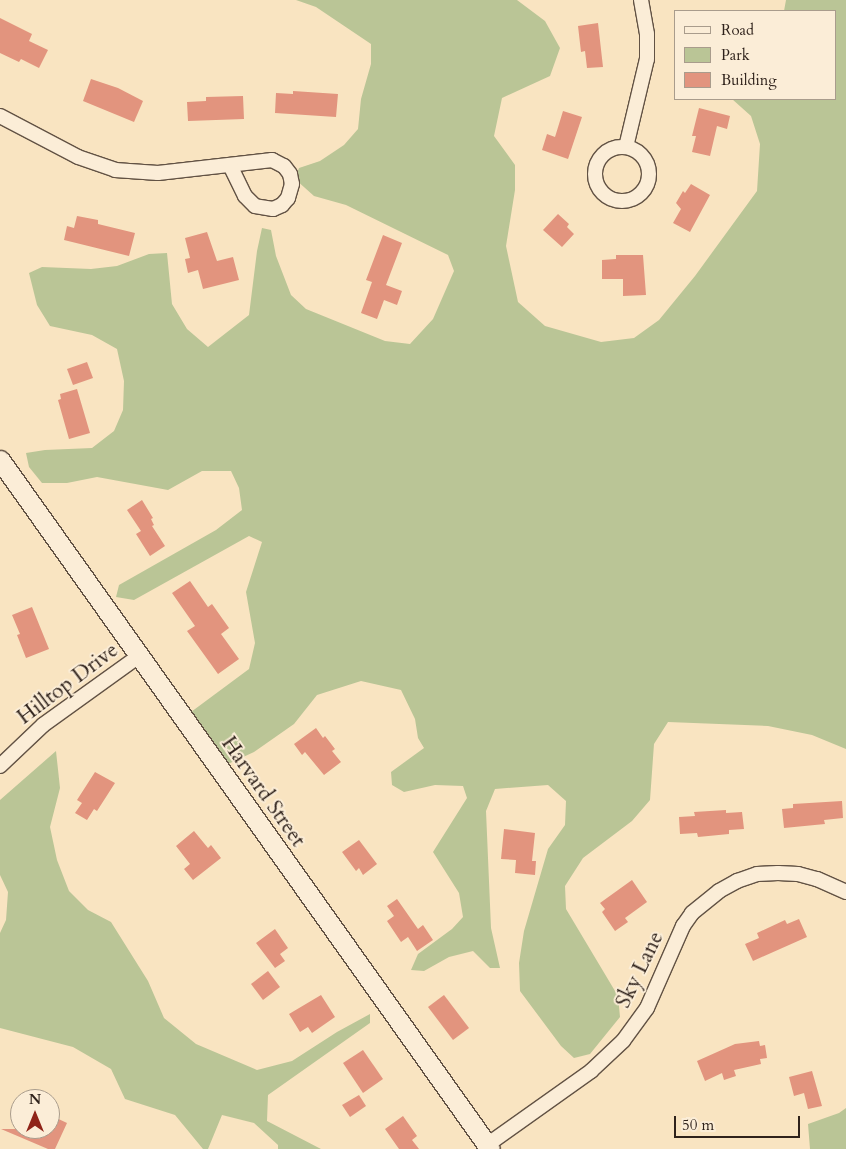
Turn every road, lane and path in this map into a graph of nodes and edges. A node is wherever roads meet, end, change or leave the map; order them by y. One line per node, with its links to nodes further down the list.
1 (641, 0): 3 (street)
2 (0, 116): 4 (street)
3 (626, 147)
4 (230, 165): 4 (street)
5 (0, 460): 6 (main road, Harvard Street)
6 (139, 656): 7 (street, Hilltop Drive); 9 (main road, Harvard Street)
7 (0, 766)
8 (846, 892): 9 (street, Sky Lane)
9 (488, 1147)

